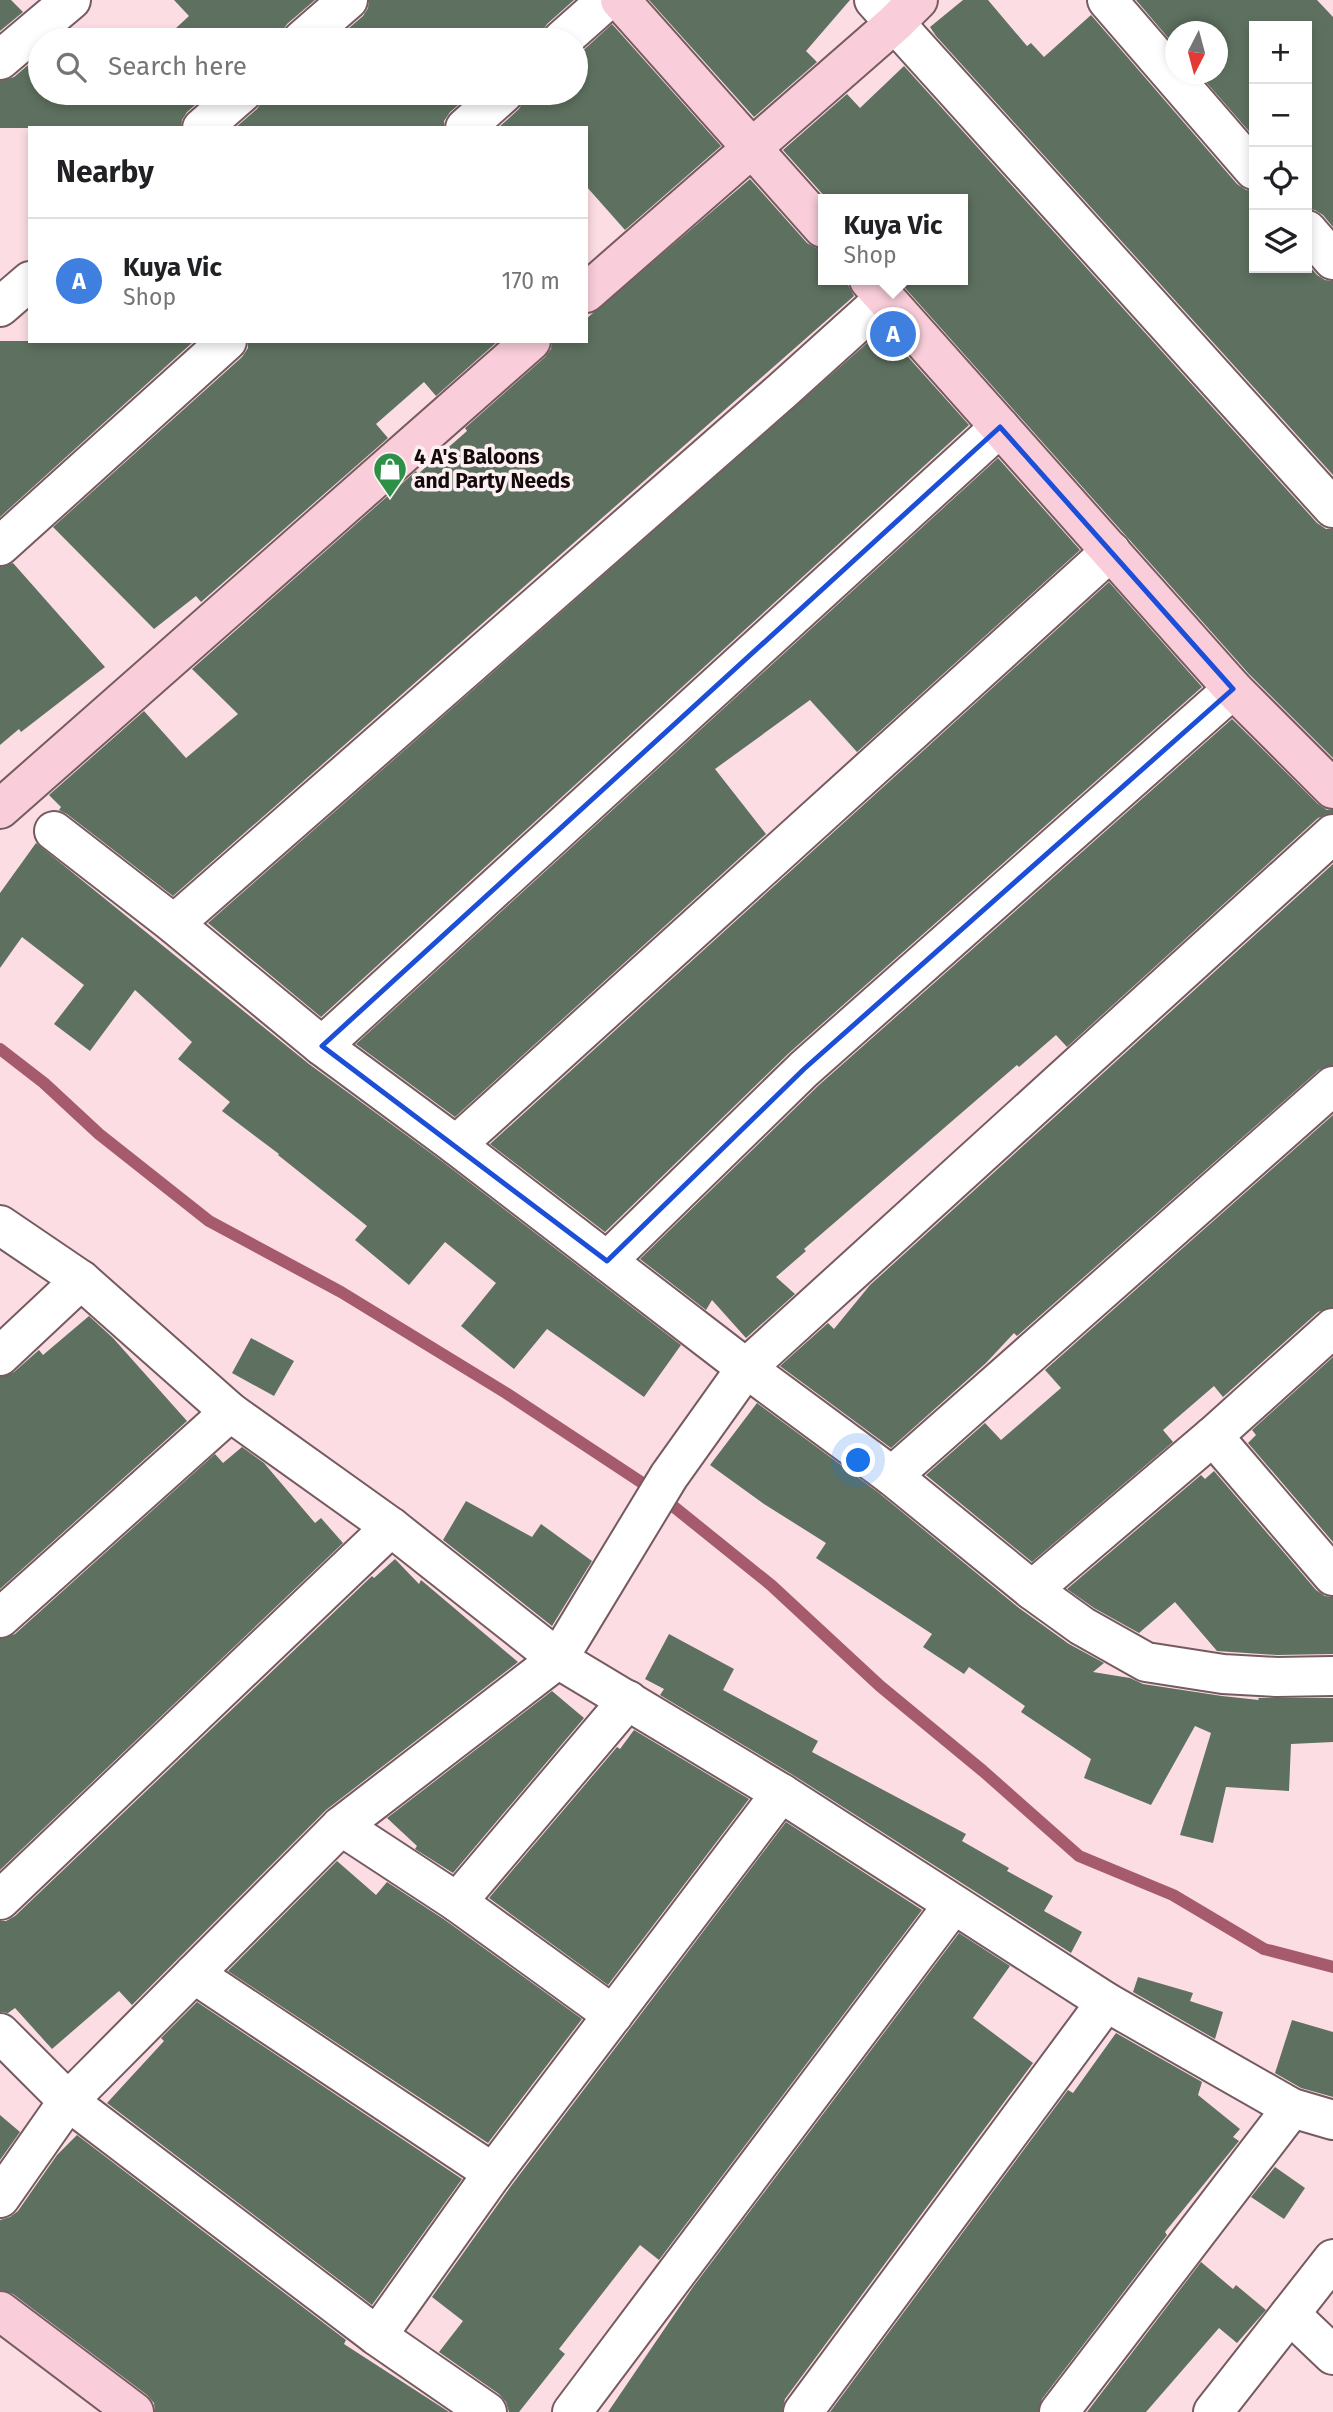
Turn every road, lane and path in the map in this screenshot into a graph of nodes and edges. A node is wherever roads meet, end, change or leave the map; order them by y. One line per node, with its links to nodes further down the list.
1 (71, 0): 7 (street)
2 (348, 0): 8 (street)
3 (607, 0): 9 (street)
4 (620, 0): 16 (street)
5 (1107, 0): 17 (street)
6 (896, 8): 16 (street); 28 (street)
7 (38, 28)
8 (316, 28)
9 (576, 28)
10 (28, 37): 11 (street)
11 (0, 61)
12 (228, 105): 14 (street)
13 (491, 105): 15 (street)
14 (204, 126)
15 (467, 126)
16 (752, 148): 18 (street); 23 (street)
17 (1249, 164)
18 (818, 222)
19 (1312, 236): 20 (street)
20 (1333, 260)
21 (28, 283): 24 (street)
22 (877, 289): 27 (street); 36 (street)
23 (588, 291)
24 (0, 307)
25 (226, 343): 29 (street)
26 (529, 343): 33 (street)
27 (1000, 427): 30 (street); 37 (street)
28 (1333, 508)
29 (0, 546)
30 (1111, 551): 31 (street); 39 (street)
31 (1233, 689): 32 (street); 41 (street)
32 (1333, 789)
33 (0, 808)
34 (54, 831): 36 (street)
35 (1333, 834): 45 (street)
36 (174, 925): 37 (street)
37 (322, 1046): 39 (street)
38 (1333, 1086): 48 (street)
39 (456, 1145): 41 (street)
40 (0, 1225): 42 (street)
41 (607, 1261): 45 (street)
42 (82, 1280): 44 (street); 46 (street)
43 (1333, 1328): 47 (street)
44 (0, 1356)
45 (746, 1368): 48 (street); 53 (street)
46 (230, 1412): 49 (street); 52 (street)
47 (1213, 1436): 50 (street); 51 (street)
48 (892, 1476): 51 (street)
49 (391, 1527): 53 (street); 58 (street)
50 (1333, 1576)
51 (1032, 1590): 54 (street)
52 (0, 1618)
53 (558, 1659): 55 (street); 57 (street)
54 (1333, 1676)
55 (628, 1700): 56 (street); 59 (street)
56 (780, 1793): 60 (street); 63 (street)
57 (341, 1826): 59 (street); 61 (street)
58 (0, 1900)
59 (457, 1902): 63 (street)
60 (953, 1905): 62 (street); 77 (street)
61 (194, 1974): 65 (street); 68 (street)
62 (1106, 2002): 66 (street); 78 (street)
63 (613, 2015): 68 (street)
64 (0, 2033): 65 (street)
65 (68, 2101): 69 (street); 73 (street)
66 (1292, 2108): 67 (street); 79 (street)
67 (1333, 2120)
68 (493, 2173): 73 (street)
69 (0, 2198)
70 (1333, 2259): 72 (street)
71 (0, 2311): 75 (street)
72 (1290, 2314): 74 (street); 80 (street)
73 (377, 2336): 76 (street)
74 (1333, 2355)
75 (134, 2412)
76 (487, 2412)
77 (572, 2412)
78 (803, 2412)
79 (1059, 2412)
80 (1213, 2412)

